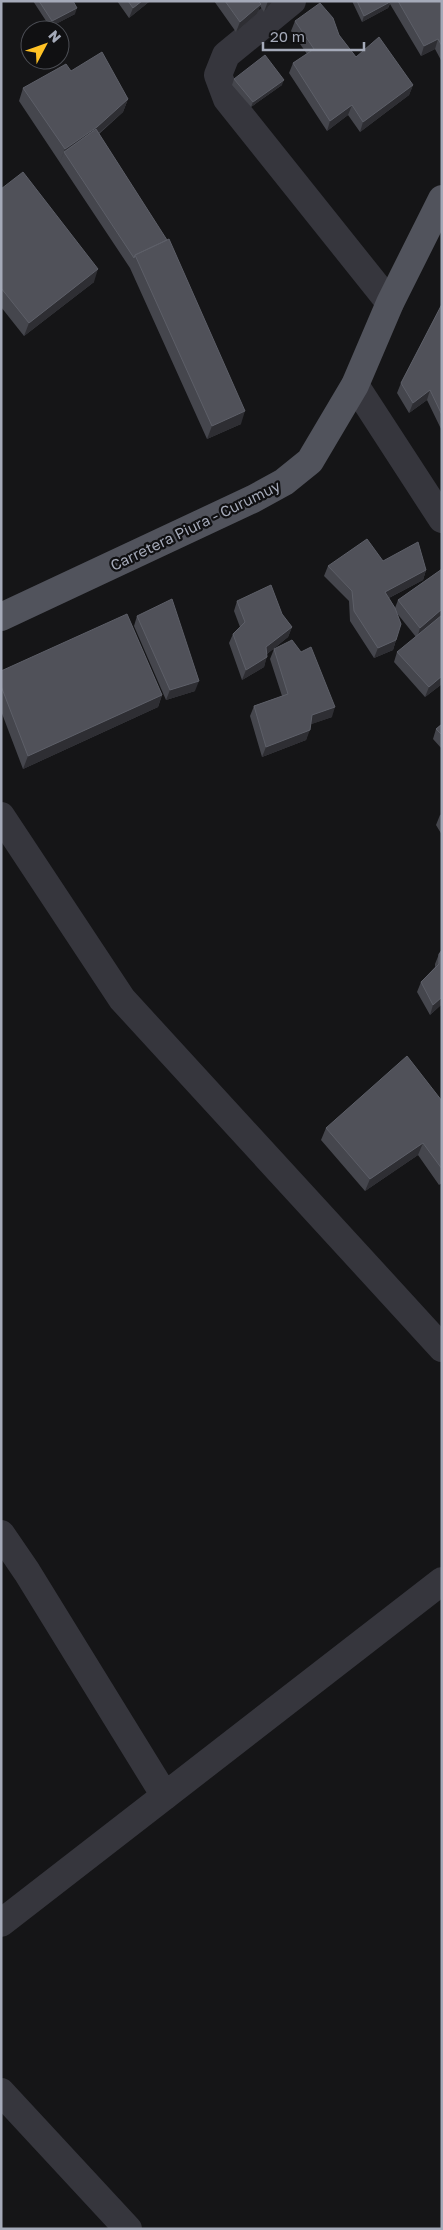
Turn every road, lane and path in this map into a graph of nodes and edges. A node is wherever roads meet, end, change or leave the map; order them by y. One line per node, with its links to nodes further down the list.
1 (292, 1): 3 (street)
2 (442, 199): 3 (main road, Carretera Piura - Curumuy)
3 (390, 303): 4 (main road, Carretera Piura - Curumuy)
4 (356, 384): 5 (street); 6 (main road, Carretera Piura - Curumuy)
5 (442, 519)
6 (1, 617)
7 (1, 816): 8 (street)
8 (442, 1348)
9 (1, 1534): 11 (street)
10 (442, 1581): 11 (street)
11 (165, 1796): 12 (street)
12 (1, 1923)
13 (1, 2092): 14 (street)
14 (128, 2229)

